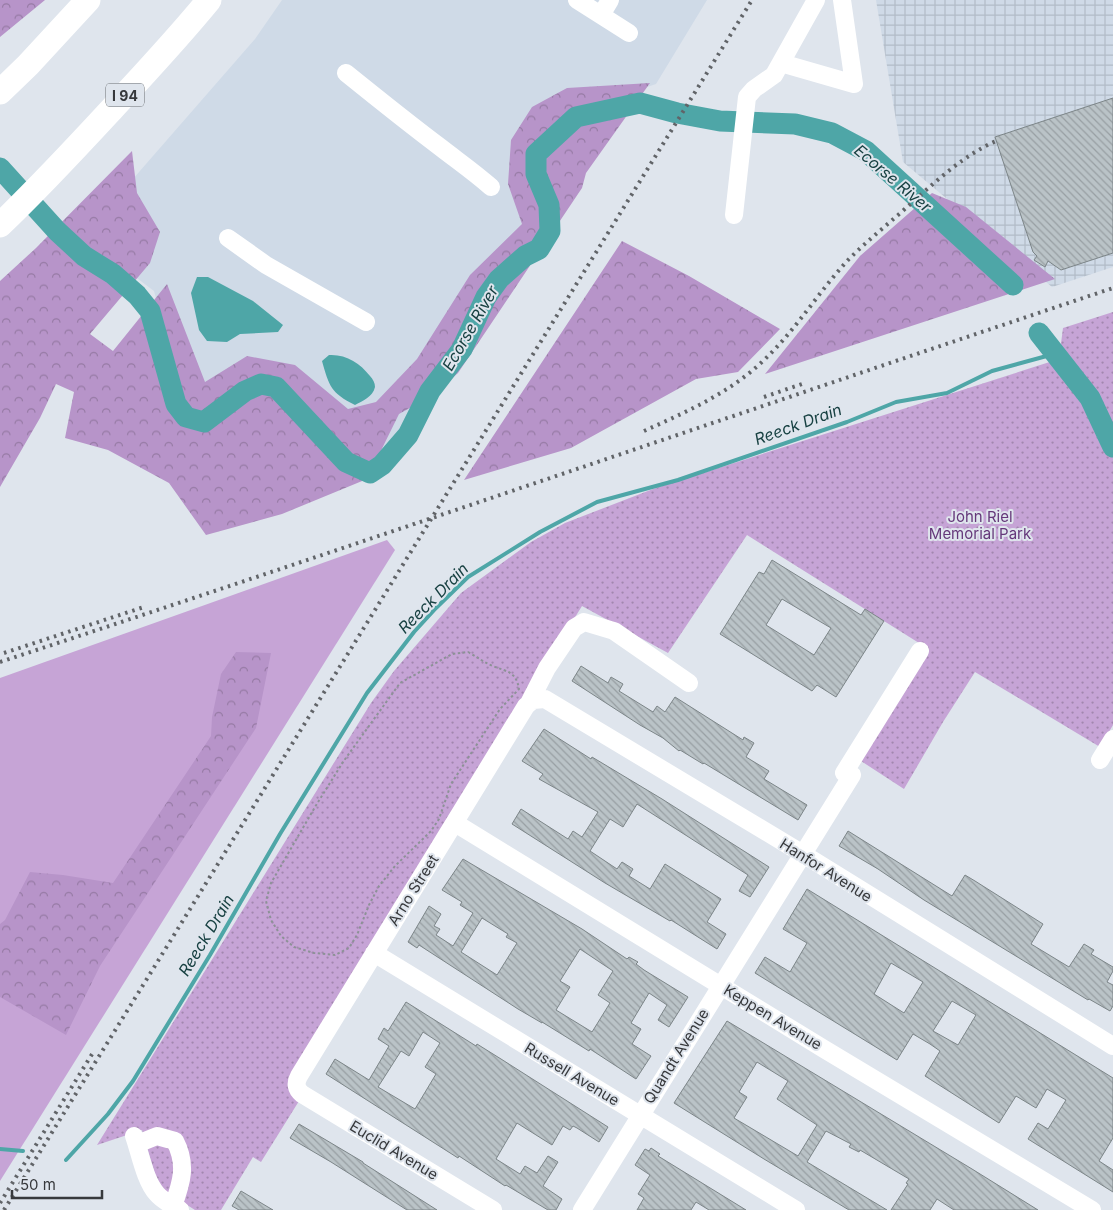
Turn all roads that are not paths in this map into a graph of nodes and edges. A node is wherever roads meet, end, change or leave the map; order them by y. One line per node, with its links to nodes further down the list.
1 (88, 0): 11 (highway)
2 (209, 0): 14 (highway, I 94)
3 (577, 0): 7 (street)
4 (610, 0): 7 (street)
5 (816, 0): 9 (street)
6 (842, 0): 9 (street)
7 (601, 15): 8 (street)
8 (629, 33)
9 (781, 63): 13 (street)
10 (346, 73): 12 (street)
11 (0, 92)
12 (492, 187)
13 (734, 215)
14 (7, 219)
15 (228, 238): 16 (street)
16 (366, 322)
17 (920, 651): 23 (street, Quandt Avenue)
18 (689, 683): 19 (street, Arno Street)
19 (533, 701): 22 (street, Arno Street); 23 (street, Hanfor Avenue)
20 (1113, 739): 21 (street)
21 (1100, 760)
22 (455, 823): 24 (street, Arno Street); 25 (street, Keppen Avenue)
23 (803, 854): 25 (street, Quandt Avenue); 26 (street, Hanfor Avenue)
24 (374, 953): 27 (street, Arno Street); 28 (street, Russell Avenue)
25 (720, 985): 28 (street, Quandt Avenue); 33 (street, Keppen Avenue)
26 (1113, 1046)
27 (297, 1087): 30 (street, Euclid Avenue)
28 (640, 1115): 31 (street, Quandt Avenue); 32 (street, Russell Avenue)
29 (176, 1208): 29 (street)
30 (493, 1210)
31 (582, 1210)
32 (796, 1210)
33 (1092, 1210)

